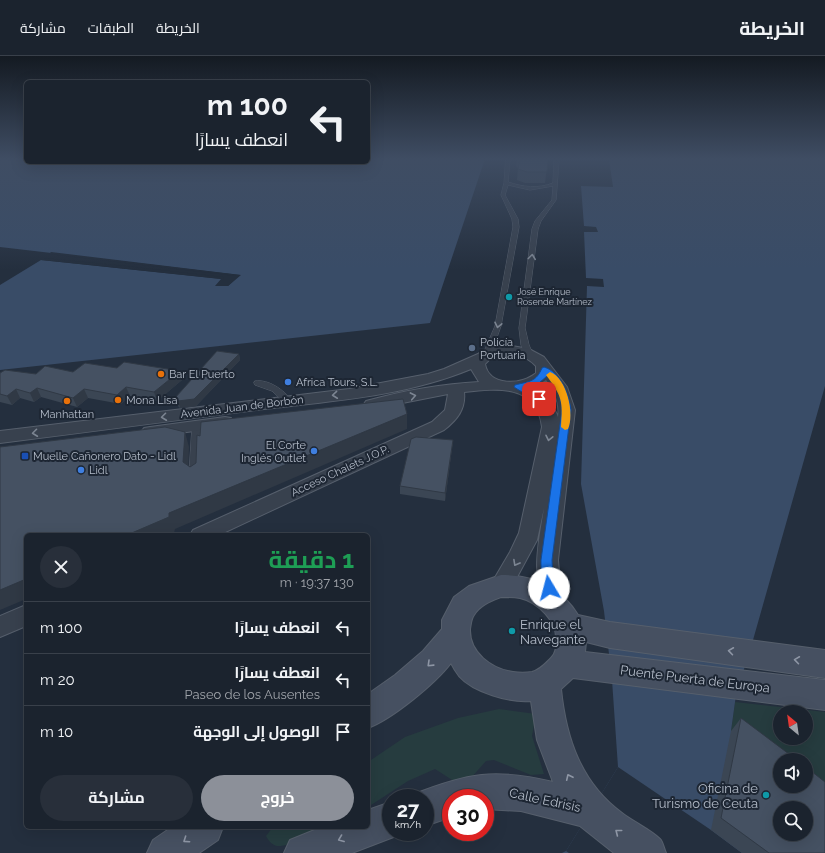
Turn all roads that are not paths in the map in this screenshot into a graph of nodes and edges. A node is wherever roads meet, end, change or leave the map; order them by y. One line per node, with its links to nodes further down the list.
1 (504, 196): 4 (lane, one-way to 4)
2 (554, 196): 3 (lane, one-way to 2)
3 (529, 354): 4 (street, Avenida Juan de Borbón); 5 (street)
4 (483, 356): 7 (street); 9 (street, Avenida Juan de Borbón, one-way to 9)
5 (544, 369): 7 (street); 17 (street)
6 (258, 383): 9 (lane)
7 (510, 386): 8 (street, Avenida Juan de Borbón); 15 (street, one-way to 15)
8 (456, 388): 10 (street, Avenida Juan de Borbón, one-way to 8); 14 (street, Acceso Chalets J.O.P.)
9 (288, 401): 11 (street, Avenida Juan de Borbón, one-way to 11)
10 (196, 426): 12 (street, Avenida Juan de Borbón); 13 (lane)
11 (0, 437)
12 (0, 451)
13 (194, 478)
14 (204, 533)
15 (501, 586): 17 (main road); 19 (main road)
16 (24, 616): 18 (street)
17 (563, 616): 20 (main road, one-way to 17); 21 (main road)
18 (0, 627)
19 (455, 634): 21 (main road); 23 (main road, one-way to 23)
20 (825, 664)
21 (556, 673): 22 (main road, Puente Puerta de Europa); 25 (main road, Calle Edrisis, one-way to 21)
22 (825, 695)
23 (370, 712)
24 (494, 790): 25 (main road, Calle Edrisis)
25 (589, 810): 32 (main road, Calle Edrisis, one-way to 25)
26 (382, 823): 27 (main road, one-way to 27)
27 (370, 828)
28 (202, 829): 30 (main road, one-way to 30)
29 (367, 829): 31 (main road, one-way to 31)
30 (166, 853)
31 (303, 853)
32 (646, 853)

